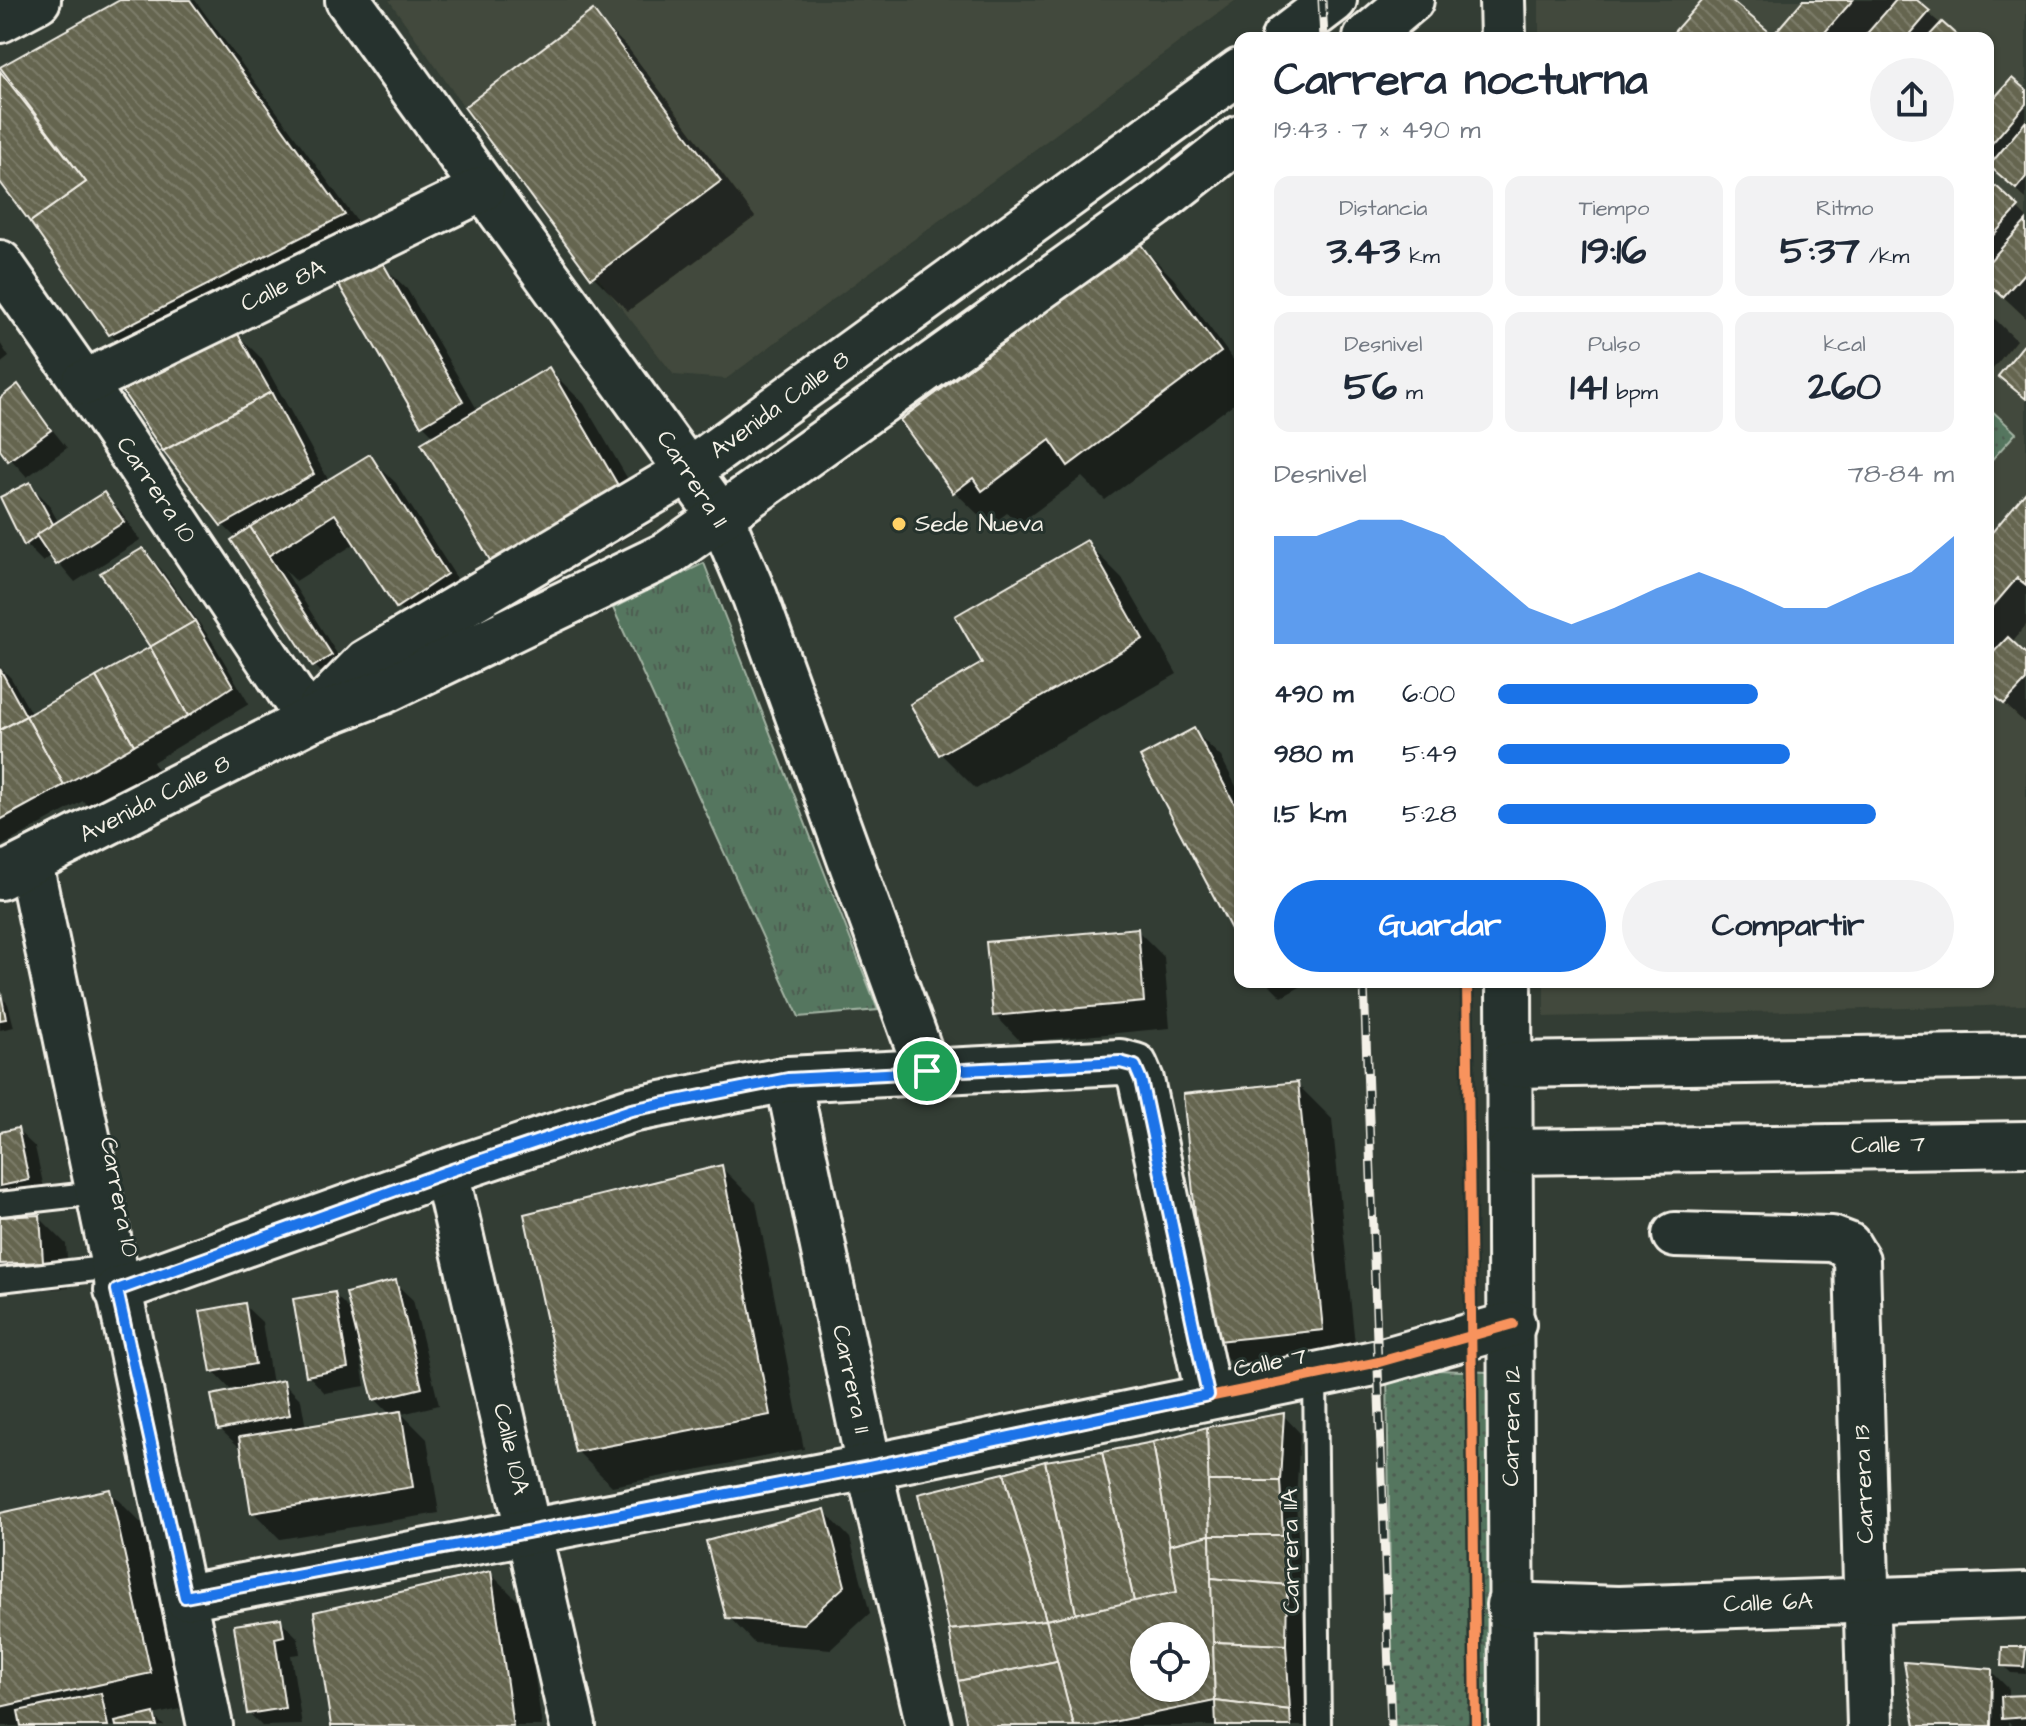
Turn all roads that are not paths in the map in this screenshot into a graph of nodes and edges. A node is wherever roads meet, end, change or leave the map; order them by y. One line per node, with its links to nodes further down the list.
1 (38, 0): 6 (street)
2 (348, 0): 12 (street, Carrera 11)
3 (1334, 0): 7 (street)
4 (1411, 0): 8 (street)
5 (1502, 0): 9 (street)
6 (0, 20)
7 (1292, 32)
8 (1373, 32)
9 (1503, 32)
10 (1234, 75): 15 (street, Avenida Calle 8)
11 (1234, 143): 16 (street, Avenida Calle 8)
12 (482, 189): 14 (street, Calle 8A); 15 (street, Carrera 11)
13 (0, 263): 14 (street, Carrera 10)
14 (84, 383): 17 (street, Carrera 10)
15 (690, 470): 16 (street, Carrera 11); 17 (street, Avenida Calle 8)
16 (721, 517): 17 (street, Avenida Calle 8); 22 (street, Carrera 11)
17 (309, 720): 18 (street, Avenida Calle 8)
18 (15, 870): 27 (street, Carrera 10)
19 (1509, 988): 21 (street, Carrera 12)
20 (2026, 1056): 21 (street)
21 (1510, 1065): 25 (street, Carrera 12)
22 (927, 1071): 23 (street); 34 (street)
23 (788, 1079): 26 (street); 35 (street, Carrera 11)
24 (2026, 1144): 25 (street, Calle 7)
25 (1510, 1152): 32 (street, Carrera 12)
26 (446, 1172): 30 (street); 36 (street, Calle 10A)
27 (97, 1193): 28 (lane); 30 (street, Carrera 10)
28 (0, 1204)
29 (1675, 1235): 39 (street, Carrera 13)
30 (115, 1279): 31 (lane); 38 (street, Carrera 10)
31 (0, 1280)
32 (1513, 1324): 33 (street, Calle 7); 40 (street, Carrera 12)
33 (1315, 1375): 34 (street, Calle 7); 44 (lane, Carrera 11A)
34 (1208, 1395): 35 (street, Calle 7)
35 (869, 1467): 36 (street, Calle 7); 43 (street, Carrera 11)
36 (530, 1529): 38 (street, Calle 7); 42 (street, Calle 10A)
37 (2026, 1595): 39 (street, Calle 6A)
38 (185, 1597): 41 (street, Carrera 10)
39 (1867, 1600): 40 (street, Calle 6A); 46 (street, Carrera 13)
40 (1509, 1605): 45 (street, Carrera 12)
41 (210, 1726)
42 (573, 1726)
43 (929, 1726)
44 (1319, 1726)
45 (1512, 1726)
46 (1870, 1726)

